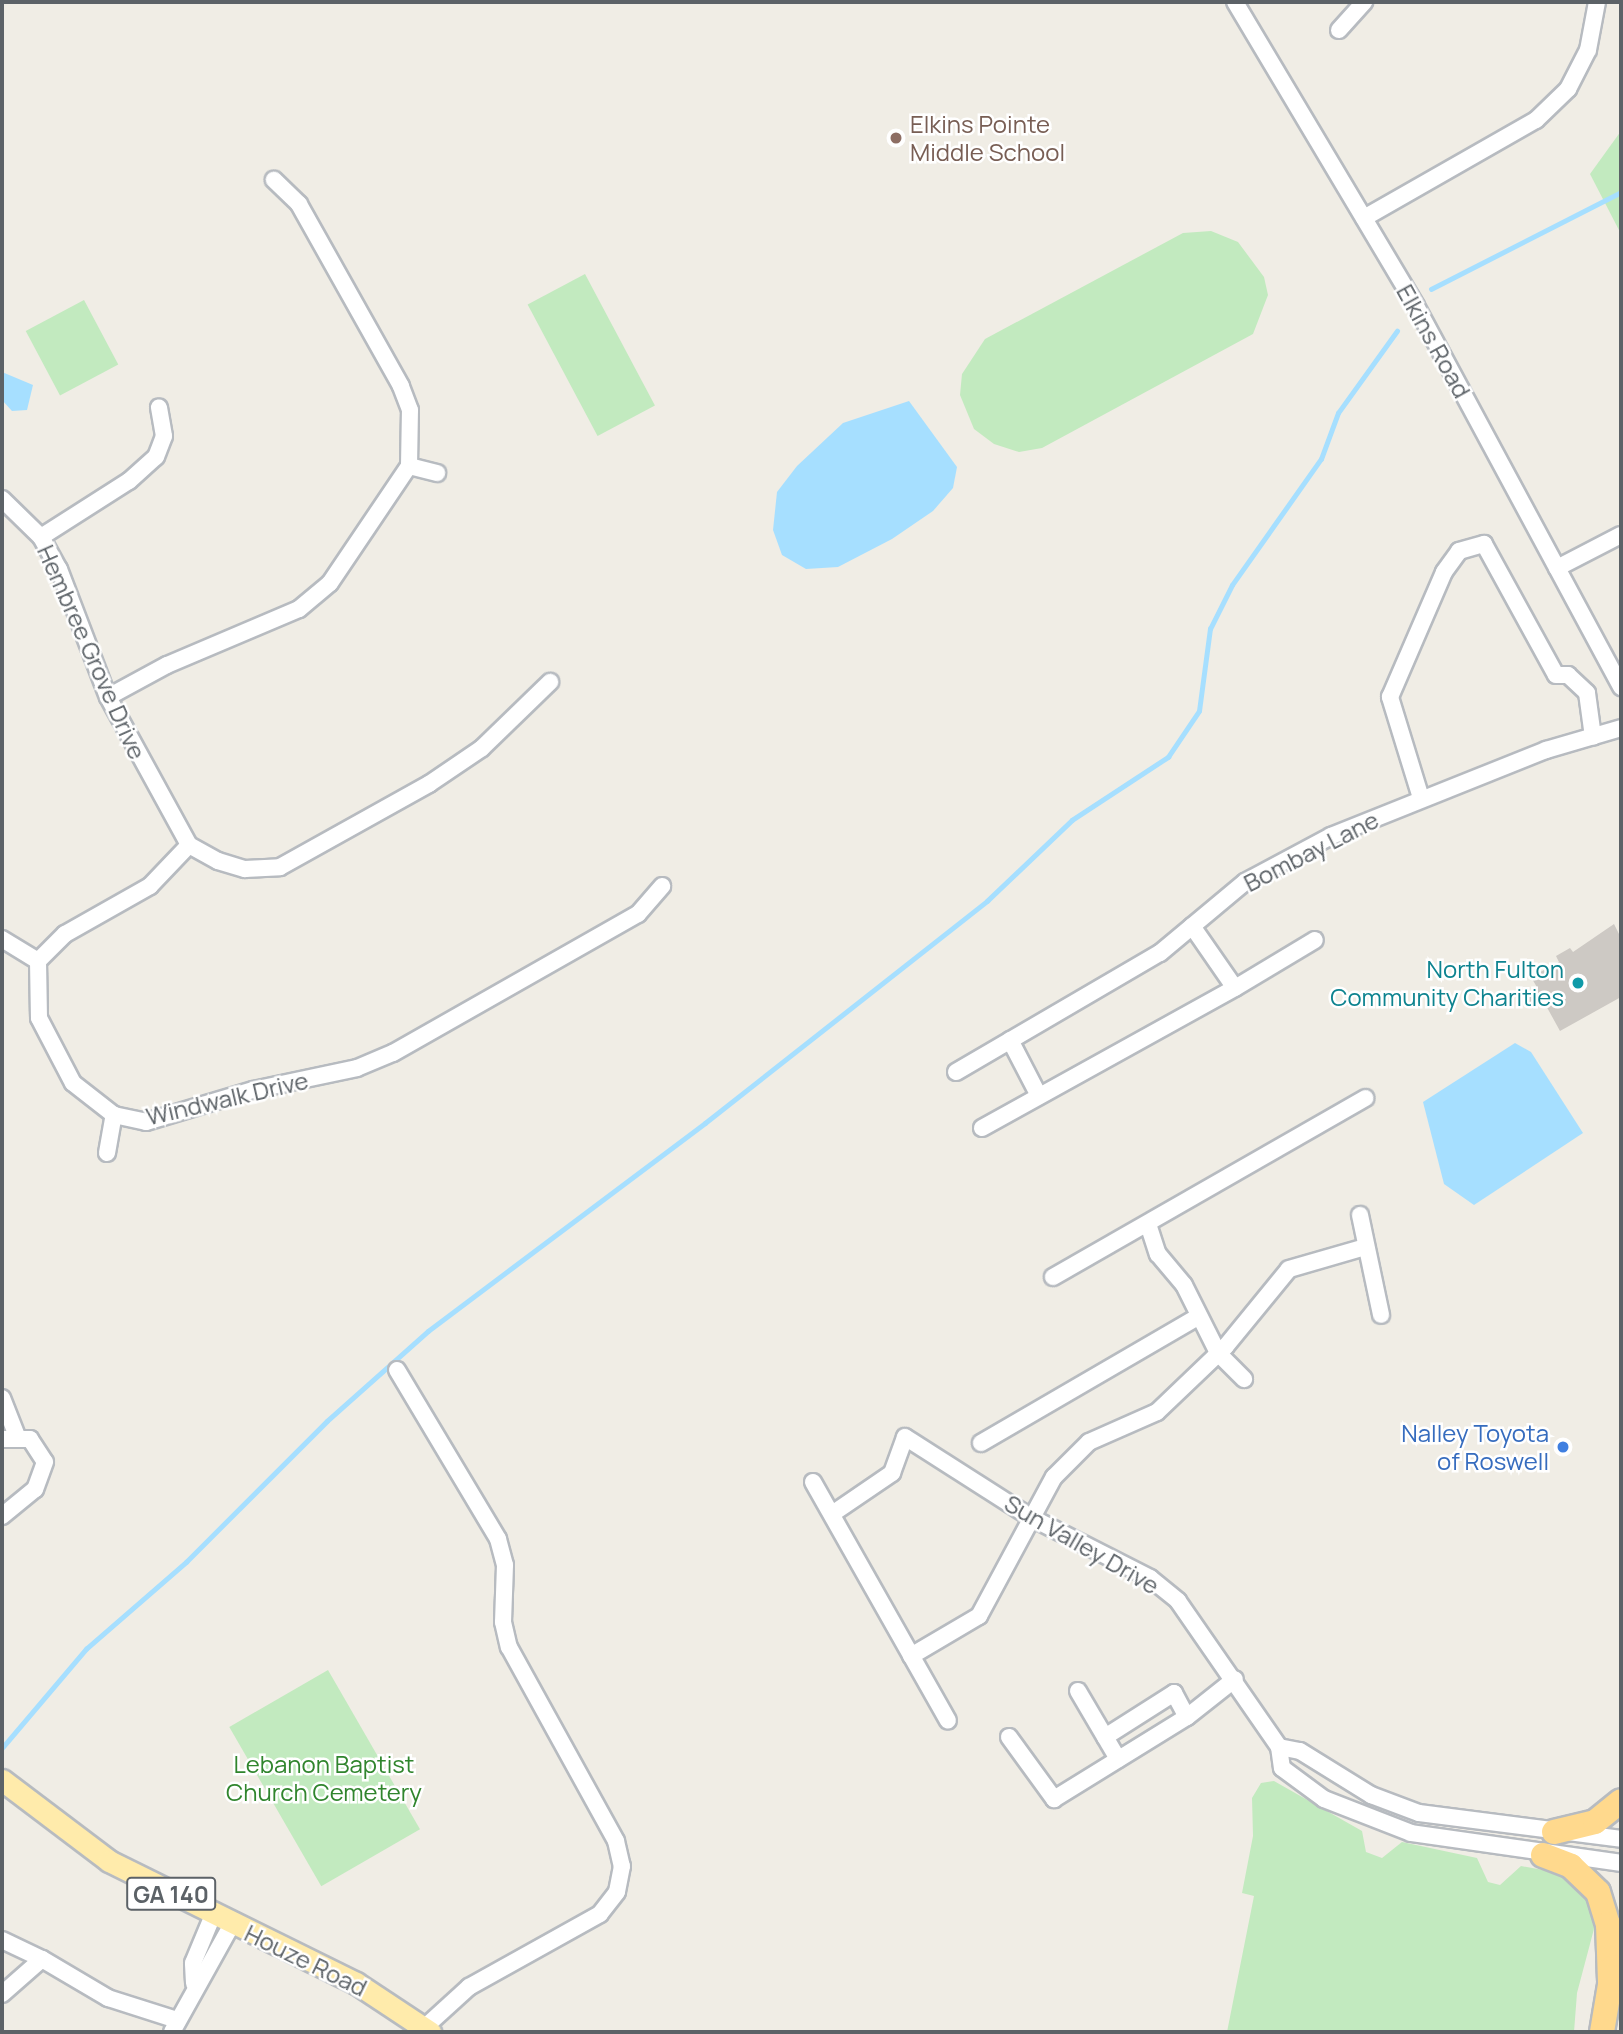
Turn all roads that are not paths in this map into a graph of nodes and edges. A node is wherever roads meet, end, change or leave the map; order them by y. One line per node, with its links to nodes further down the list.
1 (1235, 2): 6 (street, Elkins Road)
2 (1364, 2): 4 (street)
3 (1597, 2): 6 (street)
4 (1339, 30)
5 (274, 180): 8 (street)
6 (1364, 218): 13 (street, Elkins Road)
7 (159, 407): 12 (street)
8 (409, 466): 9 (street); 16 (street)
9 (437, 473)
10 (2, 499): 12 (street, Hembree Grove Drive)
11 (1621, 535): 13 (street)
12 (41, 537): 16 (street, Hembree Grove Drive)
13 (1557, 568): 15 (street, Elkins Road)
14 (550, 682): 20 (street)
15 (1621, 687)
16 (108, 697): 20 (street, Hembree Grove Drive)
17 (1621, 728): 18 (street, Bombay Lane)
18 (1593, 737): 19 (street, Bombay Lane); 19 (street)
19 (1421, 798): 22 (street, Bombay Lane)
20 (189, 845): 25 (street)
21 (662, 886): 31 (street, Windwalk Drive)
22 (1192, 926): 26 (street); 27 (street, Bombay Lane)
23 (2, 939): 25 (street)
24 (1315, 940): 26 (street)
25 (38, 961): 31 (street, Windwalk Drive)
26 (1235, 988): 29 (street)
27 (1010, 1040): 28 (street, Bombay Lane); 29 (street)
28 (956, 1072)
29 (1039, 1096): 32 (street)
30 (1365, 1098): 35 (street)
31 (114, 1115): 33 (street)
32 (982, 1128)
33 (107, 1153)
34 (1360, 1215): 36 (street)
35 (1148, 1224): 37 (street); 39 (street)
36 (1364, 1247): 38 (street); 40 (street)
37 (1053, 1277)
38 (1381, 1315)
39 (1199, 1316): 40 (street); 45 (street)
40 (1218, 1353): 42 (street); 49 (street)
41 (397, 1370): 72 (street)
42 (1244, 1379)
43 (2, 1398): 44 (street)
44 (9, 1437): 48 (street)
45 (981, 1443)
46 (813, 1482): 47 (street)
47 (832, 1514): 49 (street, Sun Valley Drive); 50 (street)
48 (2, 1516)
49 (1030, 1517): 50 (street); 51 (street, Sun Valley Drive)
50 (911, 1656): 54 (street)
51 (1235, 1679): 53 (street); 57 (street, Sun Valley Drive)
52 (1078, 1691): 56 (street)
53 (1187, 1717): 56 (street); 58 (street)
54 (948, 1721)
55 (1010, 1737): 58 (street)
56 (1105, 1737): 58 (street)
57 (1279, 1747): 61 (street); 63 (street, Sun Valley Drive)
58 (1118, 1759)
59 (2, 1780): 66 (main road, Houze Road / GA 140)
60 (1621, 1801): 61 (highway)
61 (1555, 1832): 62 (street)
62 (1621, 1839)
63 (1544, 1855): 64 (street, Sun Valley Drive); 69 (highway)
64 (1621, 1863)
65 (1621, 1918): 69 (highway)
66 (223, 1919): 71 (street); 72 (main road, Houze Road / GA 140)
67 (2, 1940): 68 (street)
68 (42, 1959): 70 (street); 71 (street)
69 (1610, 1981): 73 (highway)
70 (2, 1994)
71 (174, 2026)
72 (428, 2030)
73 (1602, 2032)

